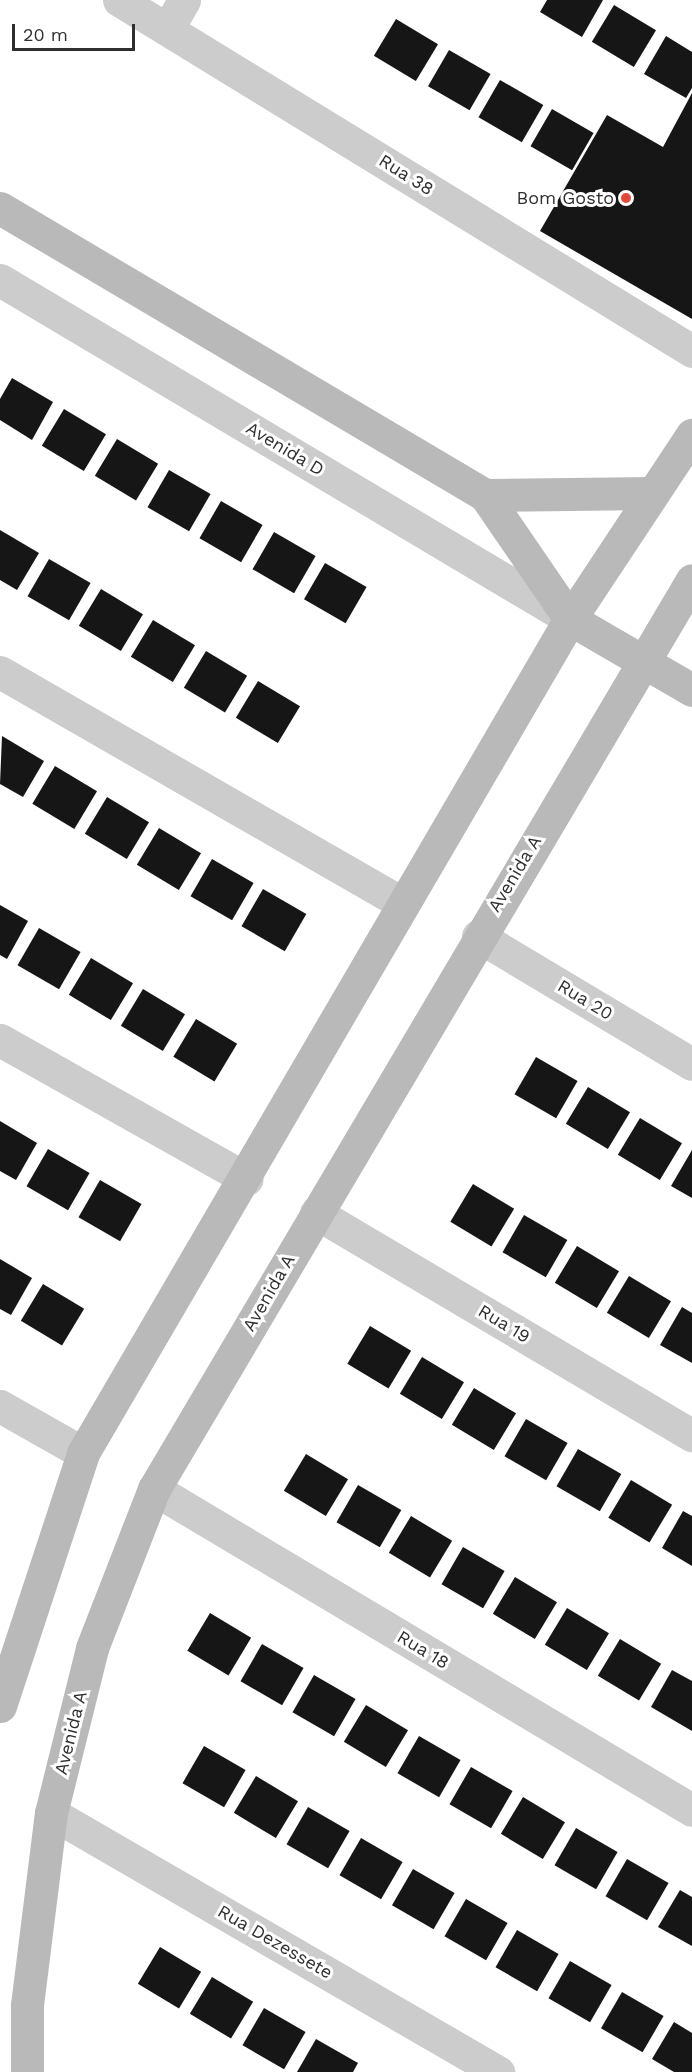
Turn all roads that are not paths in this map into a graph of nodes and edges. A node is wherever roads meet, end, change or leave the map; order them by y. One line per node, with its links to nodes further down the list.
1 (119, 0): 3 (street, Rua 38)
2 (184, 0): 3 (street)
3 (168, 28): 6 (street, Rua 38)
4 (0, 208): 9 (street, Avenida D)
5 (0, 280): 11 (street, Avenida D)
6 (692, 351)
7 (691, 438): 8 (street)
8 (652, 493): 9 (street); 11 (street)
9 (485, 495): 11 (street, Avenida D)
10 (692, 580): 12 (street, Avenida A)
11 (570, 619): 12 (street, Avenida D); 15 (street)
12 (643, 661): 14 (street, Avenida D); 16 (street, Avenida A)
13 (0, 672): 15 (street)
14 (692, 690)
15 (402, 903): 19 (street)
16 (478, 936): 18 (street, Rua 20); 20 (street, Avenida A)
17 (0, 1040): 19 (street)
18 (692, 1064)
19 (247, 1179): 23 (street)
20 (316, 1213): 22 (street, Rua 19); 24 (street, Avenida A)
21 (0, 1406): 23 (street)
22 (692, 1435)
23 (83, 1453): 25 (street)
24 (154, 1489): 26 (street, Rua 18); 27 (street, Avenida A)
25 (0, 1706)
26 (692, 1810)
27 (51, 1813): 28 (street, Avenida A); 29 (street, Rua Dezessete)
28 (27, 2072)
29 (498, 2072)

